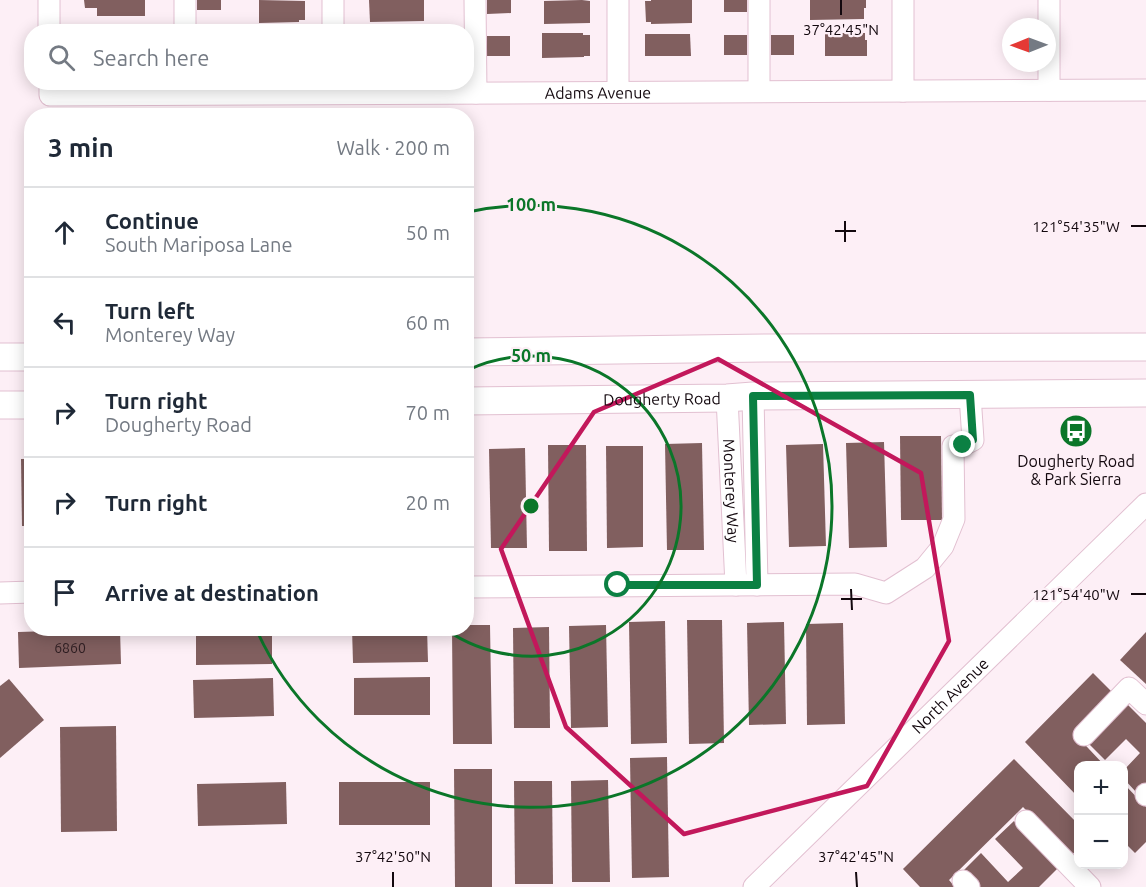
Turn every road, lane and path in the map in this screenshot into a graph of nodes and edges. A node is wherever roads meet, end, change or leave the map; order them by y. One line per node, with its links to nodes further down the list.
1 (49, 0): 9 (street)
2 (185, 0): 10 (street)
3 (333, 0): 11 (street)
4 (475, 0): 18 (street)
5 (618, 0): 16 (street)
6 (759, 0): 17 (street)
7 (903, 0): 15 (street)
8 (1048, 0): 13 (street)
9 (50, 24)
10 (185, 24)
11 (333, 24)
12 (391, 90): 18 (street, Adams Avenue)
13 (1049, 90): 14 (street, Adams Avenue); 15 (street, Adams Avenue)
14 (1146, 90)
15 (903, 91): 17 (street, Adams Avenue)
16 (618, 92): 17 (street, Adams Avenue); 18 (street, Adams Avenue)
17 (759, 92)
18 (476, 93)
19 (1146, 347): 20 (main road)
20 (474, 352)
21 (0, 357): 22 (main road)
22 (24, 357)
23 (1146, 393): 24 (main road, Dougherty Road)
24 (970, 395): 25 (main road, Dougherty Road); 30 (street)
25 (740, 397): 26 (main road, Dougherty Road); 30 (street, Monterey Way)
26 (474, 401)
27 (0, 405): 28 (main road)
28 (24, 405)
29 (1146, 504): 38 (street, North Avenue)
30 (746, 585): 31 (street)
31 (474, 587)
32 (24, 592): 33 (street)
33 (0, 593)
34 (1146, 704): 35 (street)
35 (1084, 735)
36 (1026, 821): 37 (street)
37 (1077, 883)
38 (754, 887)

